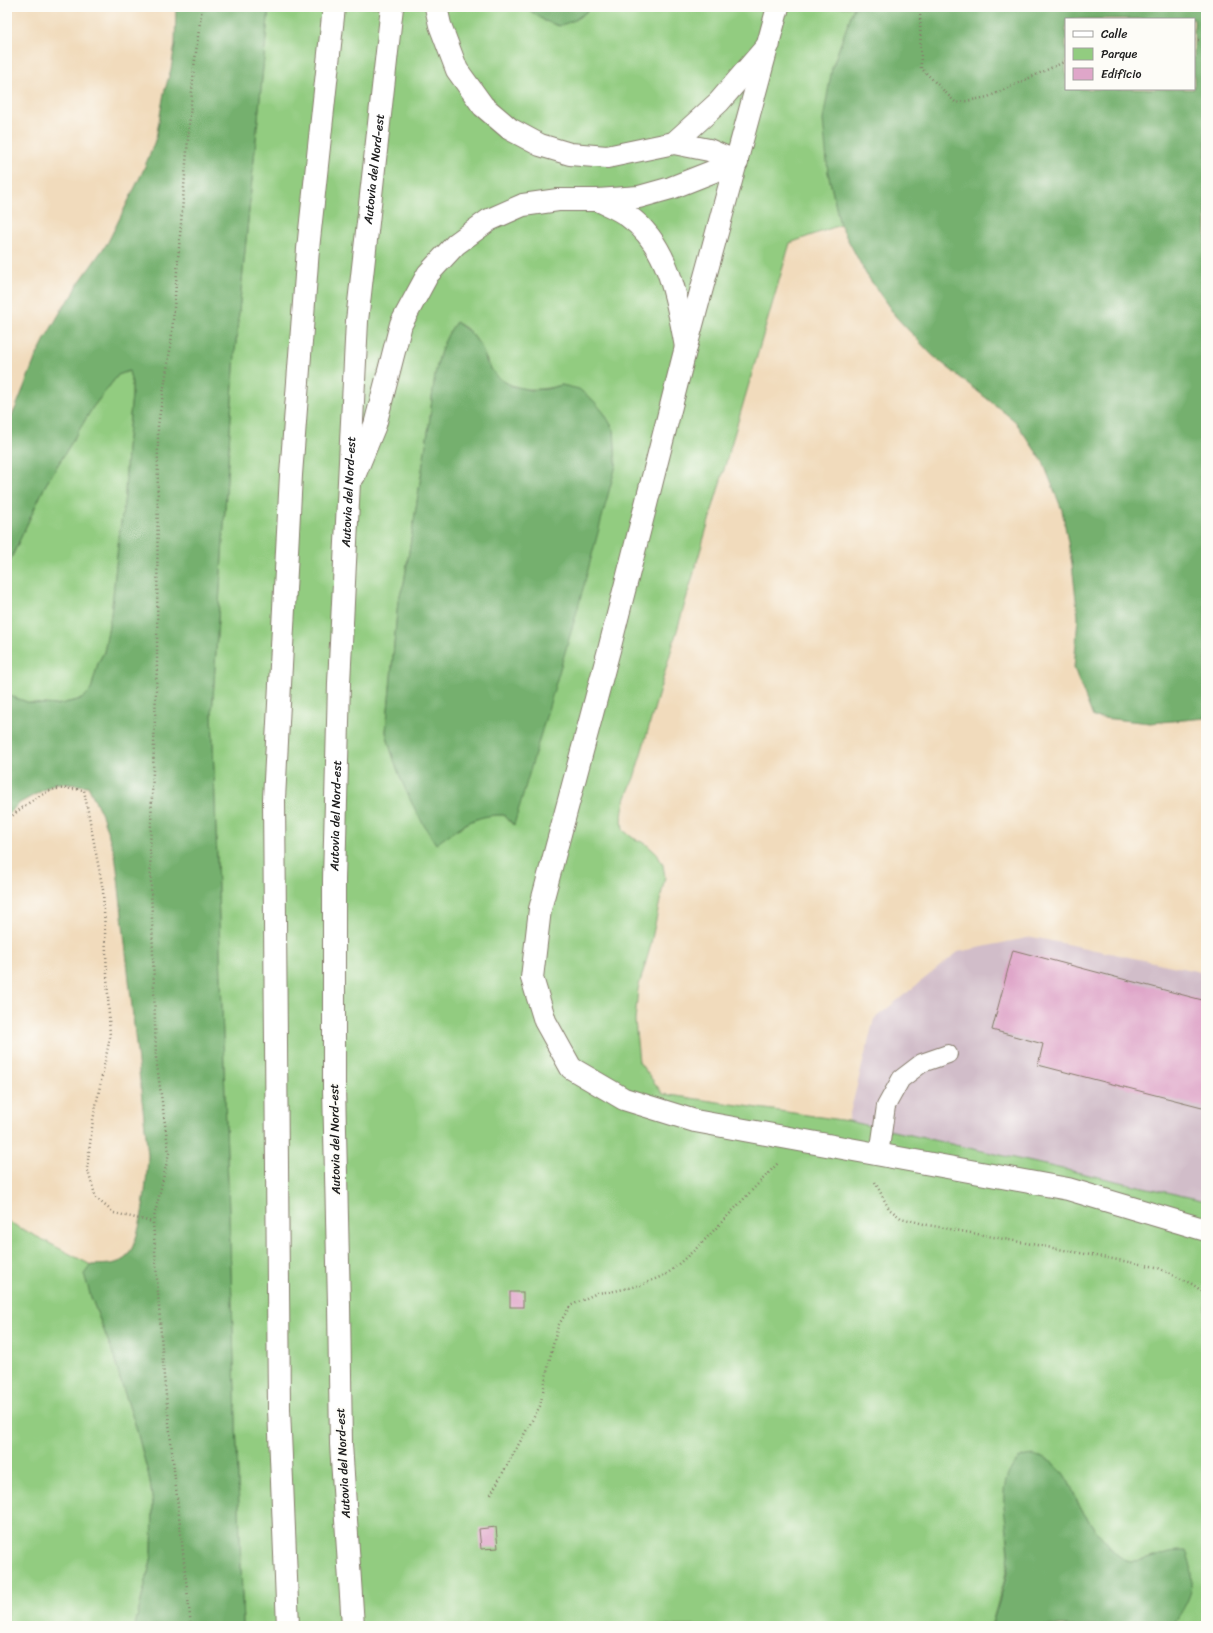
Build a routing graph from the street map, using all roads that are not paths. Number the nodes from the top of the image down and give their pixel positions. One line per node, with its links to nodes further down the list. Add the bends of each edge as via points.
1 (392, 7): 10 (main road, Autovia del Nord-est, via 357,321)
2 (436, 7): 6 (main road, via 457,70 483,106 510,129 540,145 570,154 606,156)
3 (778, 7): 5 (main road)
4 (332, 10): 14 (main road, via 308,249 291,475 274,799 279,1408)
5 (769, 44): 6 (main road, via 719,102); 7 (main road)
6 (674, 144): 7 (main road, via 709,150)
7 (737, 162): 8 (main road, via 652,194); 9 (main road)
8 (598, 200): 9 (main road, via 628,216 645,231 661,252 675,292); 10 (main road, via 558,200 523,205 490,220 456,244 428,274 401,324 375,425)
9 (686, 347): 12 (main road, via 540,909 532,978 545,1021 571,1068 624,1099 695,1121)
10 (348, 490): 15 (main road, Autovia del Nord-est, via 339,683 333,991 341,1444)
11 (948, 1054): 12 (lane, via 922,1063 901,1079 886,1106)
12 (879, 1155): 13 (main road, via 1068,1189)
13 (1206, 1230)
14 (288, 1626)
15 (353, 1626)

